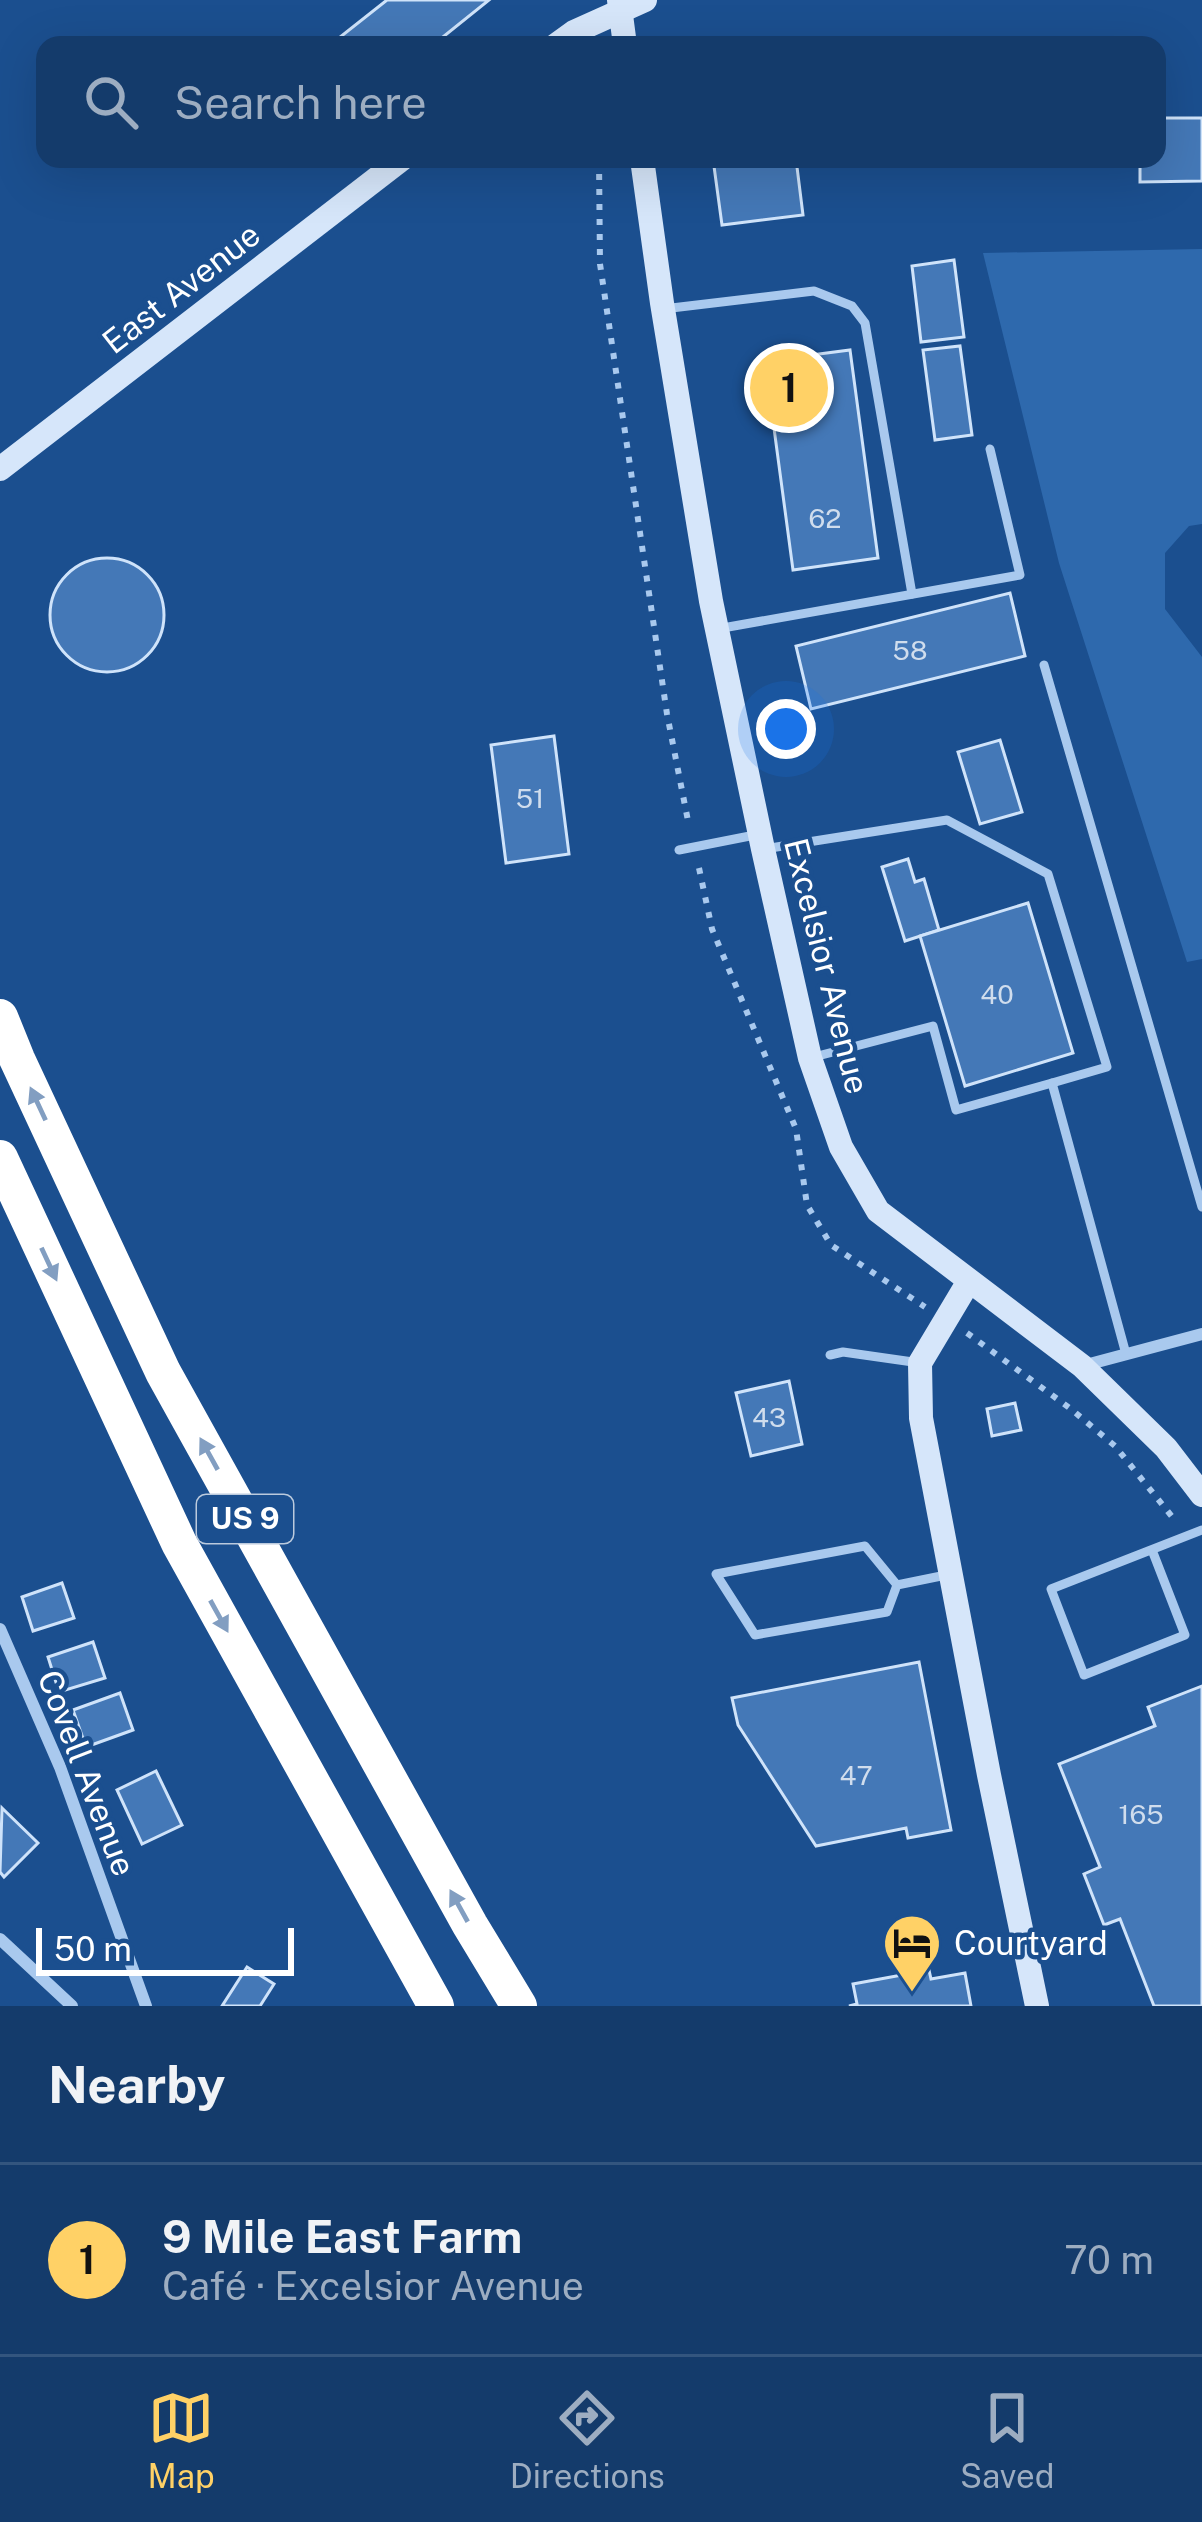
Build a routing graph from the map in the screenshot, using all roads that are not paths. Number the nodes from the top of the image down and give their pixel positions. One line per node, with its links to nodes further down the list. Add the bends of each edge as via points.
1 (645, 0): 2 (street)
2 (620, 6): 3 (street); 4 (street)
3 (568, 36)
4 (625, 36)
5 (389, 168): 9 (street, East Avenue)
6 (643, 168): 7 (street, Excelsior Avenue)
7 (663, 310): 10 (lane, via 814,291 852,306 865,323); 11 (street, Excelsior Avenue)
8 (990, 449): 10 (lane, via 1019,575)
9 (0, 469)
10 (913, 594): 11 (lane)
11 (717, 629): 13 (street, Excelsior Avenue)
12 (1044, 665): 19 (lane)
13 (761, 842): 14 (lane); 16 (street, Excelsior Avenue); 17 (lane, via 946,820 1048,874 1107,1067)
14 (679, 850)
15 (0, 1016): 36 (highway, US 9, one-way to 15, via 163,1372)
16 (810, 1058): 17 (lane, via 933,1026 956,1110); 20 (street, Excelsior Avenue, via 841,1147 878,1211)
17 (1052, 1083): 22 (lane)
18 (0, 1158): 35 (highway, US 9, one-way to 35, via 178,1543)
19 (1202, 1208)
20 (969, 1281): 24 (street); 25 (street, Excelsior Avenue)
21 (1202, 1334): 22 (street)
22 (1126, 1354): 25 (street)
23 (830, 1355): 24 (lane)
24 (920, 1364): 29 (street, via 921,1418)
25 (1082, 1366): 26 (street, Excelsior Avenue)
26 (1202, 1495)
27 (1202, 1531): 28 (lane)
28 (1152, 1550): 28 (lane, via 1051,1589 1084,1675 1185,1635)
29 (951, 1574): 30 (lane); 37 (street)
30 (897, 1585): 30 (lane, via 865,1546 716,1574 754,1635 887,1612)
31 (0, 1629): 34 (street, Covell Avenue, via 60,1767)
32 (0, 1939): 33 (street)
33 (72, 2006)
34 (146, 2006)
35 (436, 2006)
36 (519, 2006)
37 (1037, 2006)

